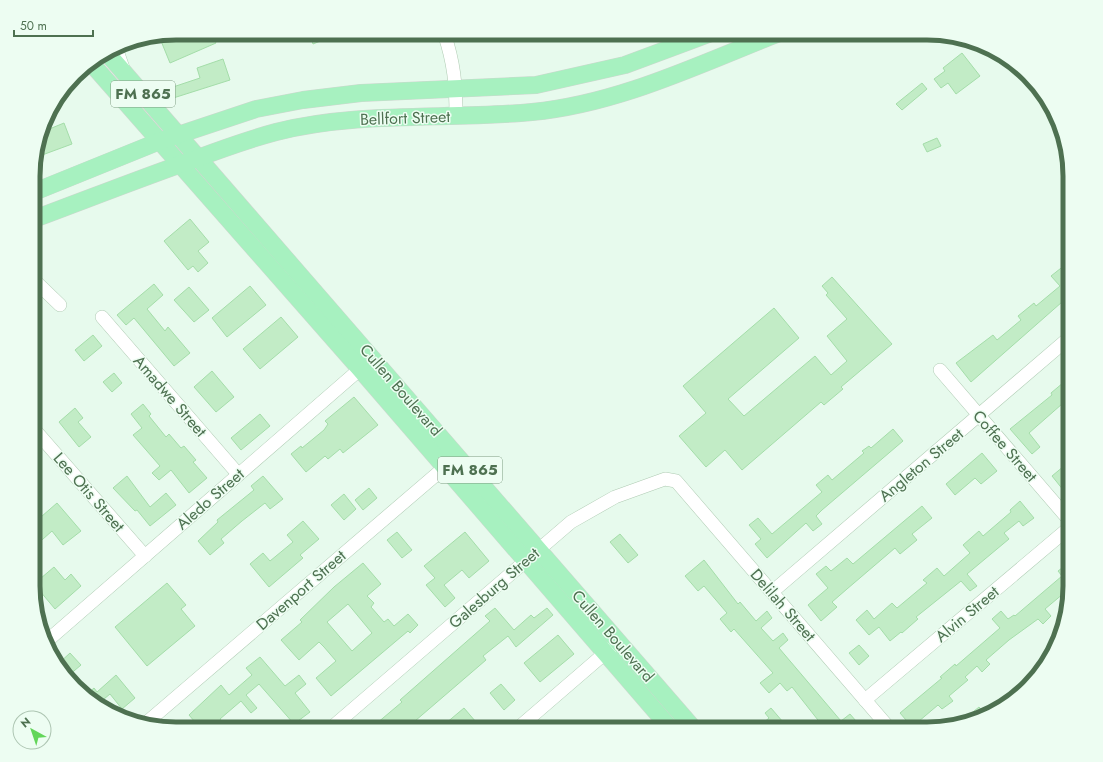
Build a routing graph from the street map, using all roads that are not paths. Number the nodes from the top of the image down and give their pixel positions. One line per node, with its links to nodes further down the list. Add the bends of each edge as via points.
1 (446, 40): 9 (street, via 453,61)
2 (692, 40): 6 (main road, Bellfort Street)
3 (762, 40): 10 (main road, Bellfort Street)
4 (118, 53): 8 (street)
5 (110, 57): 8 (main road, Cullen Boulevard / FM 865)
6 (625, 65): 9 (main road, Bellfort Street, via 536,85); 10 (main road)
7 (95, 67): 15 (main road, Cullen Boulevard / FM 865)
8 (124, 72): 14 (main road, Cullen Boulevard / FM 865)
9 (456, 89): 11 (main road, Bellfort Street); 12 (street)
10 (635, 89): 12 (main road, Bellfort Street, via 578,104 533,112)
11 (361, 93): 13 (main road); 14 (main road, Bellfort Street, via 256,109)
12 (456, 116): 13 (main road, Bellfort Street)
13 (361, 119): 16 (main road, Bellfort Street, via 276,132)
14 (179, 134): 15 (main road, Bellfort Street); 16 (main road, Cullen Boulevard / FM 865)
15 (160, 141): 17 (main road, Cullen Boulevard / FM 865); 18 (main road, Bellfort Street)
16 (198, 158): 17 (main road, Bellfort Street); 24 (main road, Cullen Boulevard / FM 865)
17 (179, 165): 19 (main road, Bellfort Street); 25 (main road, Cullen Boulevard / FM 865)
18 (40, 190)
19 (40, 217)
20 (40, 286): 21 (street)
21 (60, 305)
22 (102, 317): 31 (street, Amadwe Street)
23 (1063, 343): 27 (street, Angleton Street)
24 (373, 358): 25 (street, Aledo Street); 29 (main road, Cullen Boulevard / FM 865)
25 (360, 369): 30 (main road, Cullen Boulevard / FM 865); 31 (street, Aledo Street)
26 (940, 370): 27 (street, Coffee Street)
27 (979, 416): 33 (street, Coffee Street); 37 (street, Angleton Street)
28 (40, 436): 36 (street, Lee Otis Street)
29 (458, 457): 30 (street, Davenport Street); 35 (main road, Cullen Boulevard / FM 865)
30 (445, 467): 35 (main road, Cullen Boulevard / FM 865); 42 (street, Davenport Street)
31 (238, 474): 36 (street, Aledo Street)
32 (676, 481): 35 (street, Galesburg Street, via 665,478 615,497 571,522); 37 (street, Delilah Street)
33 (1063, 513)
34 (1063, 533): 41 (street, Alvin Street)
35 (531, 555): 39 (main road, Cullen Boulevard / FM 865); 40 (main road, Cullen Boulevard / FM 865); 43 (street, Galesburg Street)
36 (145, 556): 38 (street, Aledo Street)
37 (772, 592): 41 (street, Delilah Street)
38 (49, 634)
39 (618, 641): 40 (street); 46 (main road, Cullen Boulevard / FM 865)
40 (605, 653): 44 (street); 45 (main road, Cullen Boulevard / FM 865)
41 (865, 700): 47 (street, Delilah Street)
42 (151, 719)
43 (338, 722)
44 (525, 722)
45 (664, 722)
46 (688, 722)
47 (884, 722)

